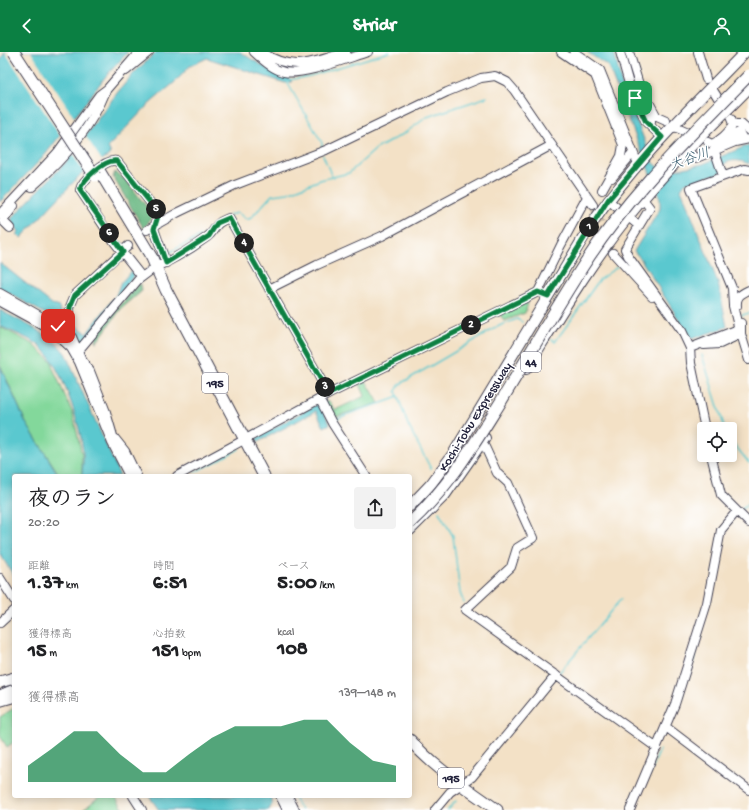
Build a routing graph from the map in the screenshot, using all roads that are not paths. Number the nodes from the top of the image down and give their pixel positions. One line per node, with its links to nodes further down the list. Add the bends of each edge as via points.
1 (14, 52): 37 (highway, 195, bridge)
2 (23, 52): 37 (highway, 195)
3 (139, 52): 16 (street)
4 (149, 52): 16 (street)
5 (254, 52): 8 (street, via 269,65 291,72 306,71)
6 (262, 52): 7 (street, via 282,63 297,65)
7 (346, 52)
8 (368, 52)
9 (561, 52): 40 (street, via 595,74 623,145 621,156)
10 (574, 52): 34 (street, via 600,70)
11 (620, 52): 23 (street, via 632,91 646,122)
12 (629, 52): 20 (street)
13 (698, 52): 17 (street)
14 (745, 52): 27 (main road, 44)
15 (749, 75): 79 (highway, Kochi-Tobu Expressway, bridge, via 666,160 613,223 583,266 468,456 440,493)
16 (116, 78): 39 (street, via 99,95 57,153)
17 (706, 79)
18 (749, 88): 32 (main road, 44)
19 (713, 90): 21 (street)
20 (641, 91): 22 (street, via 648,97 657,117); 23 (street)
21 (724, 108)
22 (666, 121)
23 (651, 127): 27 (street)
24 (677, 128): 26 (street)
25 (749, 131): 28 (street, via 741,124 732,122 731,128)
26 (696, 136)
27 (662, 137): 35 (main road, 44)
28 (720, 138): 29 (street, via 723,141 739,132); 30 (street, via 712,144)
29 (747, 139): 33 (street)
30 (708, 142)
31 (552, 145): 41 (street); 49 (street, via 507,82 495,76 488,76 447,92 326,150 235,185); 53 (street, via 382,236)
32 (688, 151): 33 (street, via 695,158); 42 (main road, 44)
33 (715, 152): 38 (street)
34 (633, 153): 35 (street); 40 (street)
35 (638, 163): 43 (main road, 44)
36 (749, 170): 38 (street, via 744,169)
37 (98, 174): 52 (highway, 195)
38 (723, 176): 62 (street, via 694,186 691,191 732,288 738,326 736,330)
39 (26, 190): 45 (street); 48 (street, via 3,221)
40 (602, 190): 43 (street, via 601,198)
41 (587, 197): 44 (street); 55 (street)
42 (644, 199): 46 (main road, 44); 47 (street, via 650,208)
43 (606, 202): 46 (street); 57 (main road, 44)
44 (593, 205)
45 (0, 214)
46 (627, 217): 47 (street); 70 (main road, 44, via 567,305)
47 (639, 226): 60 (street, via 626,249 628,256)
48 (10, 228)
49 (151, 228): 50 (street, via 158,216 157,211 117,161 111,159 105,162 82,184 80,190); 52 (street)
50 (125, 249): 52 (street); 59 (street, via 75,295 70,307)
51 (613, 254): 60 (street)
52 (154, 270): 53 (street, via 209,236 217,223 229,218); 63 (street); 69 (highway, 195)
53 (269, 289): 65 (street)
54 (749, 290): 61 (street, via 737,298)
55 (538, 292): 57 (street); 65 (street)
56 (0, 293): 59 (street, via 58,326)
57 (548, 296): 77 (main road, 44, via 453,454 431,484)
58 (0, 302): 63 (street, via 59,335)
59 (70, 329): 63 (street)
60 (682, 331): 62 (street)
61 (741, 334): 62 (street, via 720,344); 64 (street)
62 (693, 346): 67 (street, via 690,363)
63 (79, 356): 68 (street)
64 (749, 360)
65 (329, 394): 66 (street)
66 (320, 400): 69 (street); 76 (street)
67 (703, 422)
68 (110, 432): 73 (street); 74 (street, via 125,451)
69 (245, 440): 72 (street); 75 (highway, 195)
70 (480, 444): 81 (main road, 44, via 445,495); 86 (street, via 485,447 497,473 508,483 533,538 517,548 511,567 465,610)
71 (713, 462): 78 (street, via 721,494)
72 (188, 473)
73 (128, 474)
74 (136, 474)
75 (263, 474)
76 (365, 474)
77 (412, 504)
78 (739, 514): 80 (street); 93 (street, via 721,530 703,618)
79 (412, 521)
80 (749, 523)
81 (412, 528)
82 (0, 578): 83 (street)
83 (12, 597)
84 (12, 612): 85 (street)
85 (0, 622)
86 (556, 675): 95 (street); 96 (street, via 472,776)
87 (12, 678): 88 (highway, bridge)
88 (0, 682)
89 (12, 691): 90 (highway)
90 (0, 696)
91 (12, 698): 92 (main road)
92 (0, 701)
93 (669, 728): 95 (street); 97 (street)
94 (412, 742): 96 (highway, 195, via 420,752)
95 (657, 748): 106 (street)
96 (460, 784): 104 (street); 105 (highway, 195)
97 (749, 790)
98 (134, 798): 101 (street)
99 (281, 798): 102 (street)
100 (289, 798): 103 (street)
101 (142, 810)
102 (287, 810)
103 (295, 810)
104 (435, 810)
105 (497, 810)
106 (630, 810)

